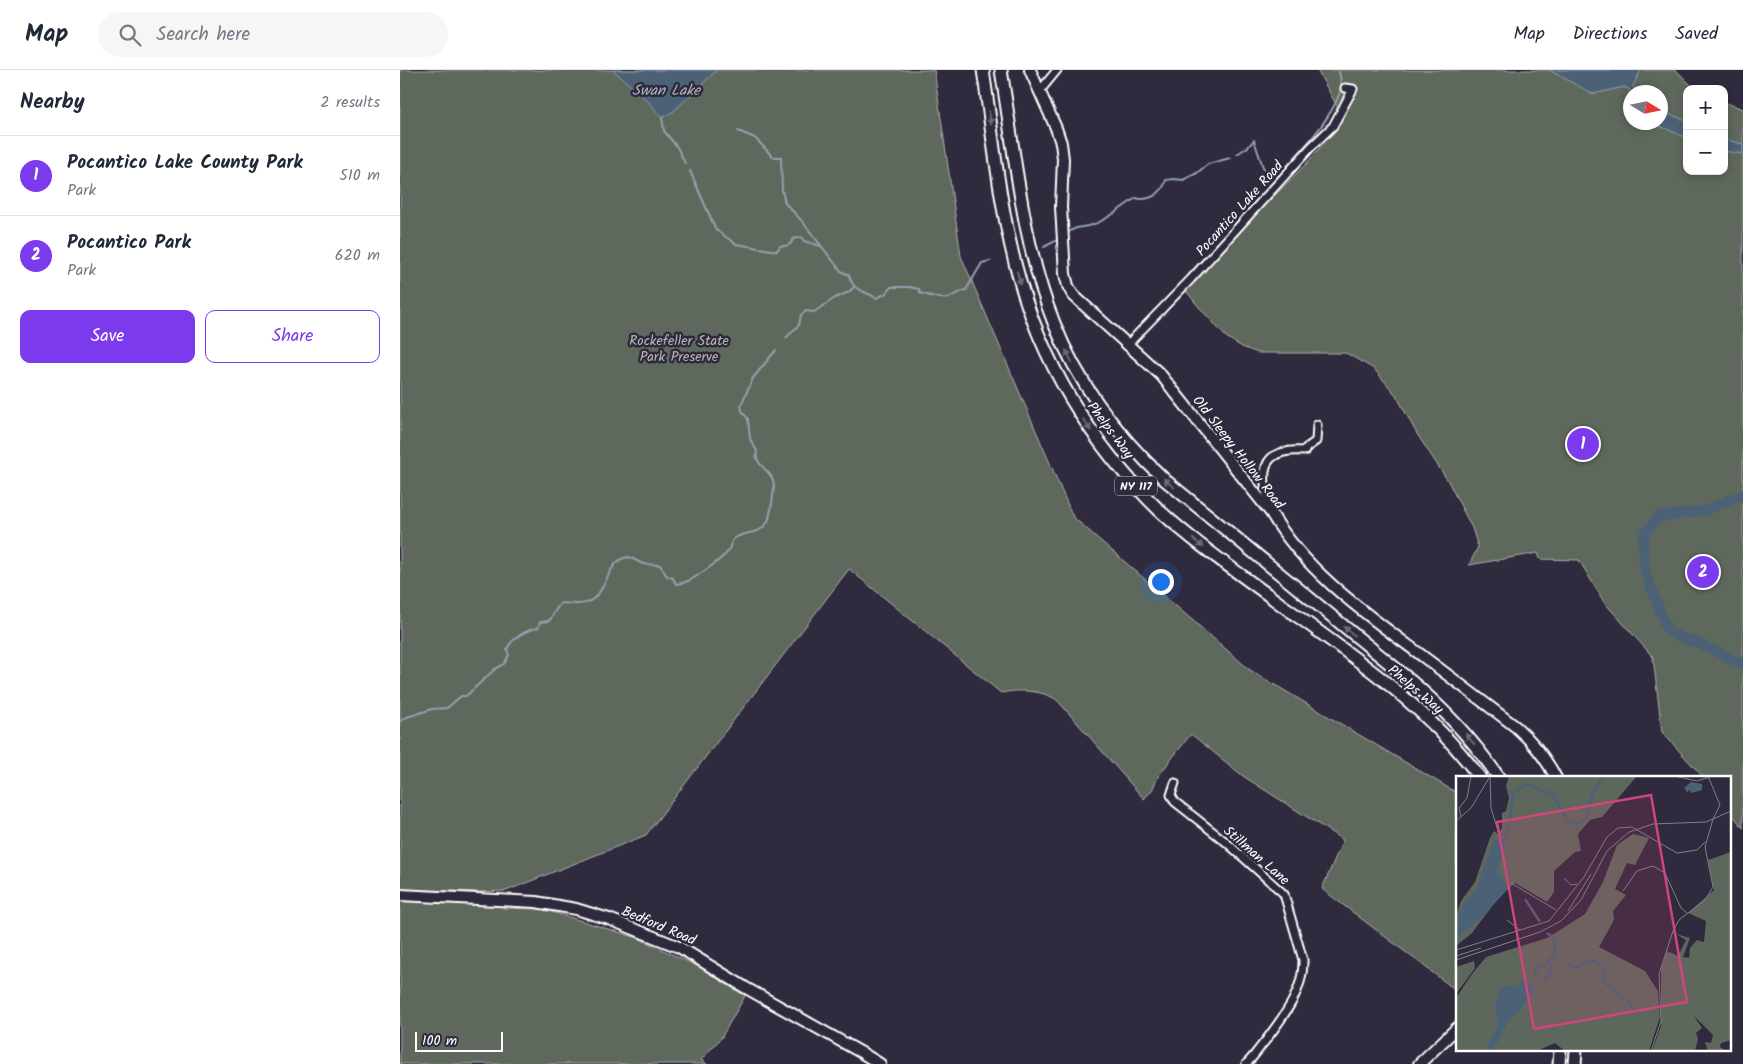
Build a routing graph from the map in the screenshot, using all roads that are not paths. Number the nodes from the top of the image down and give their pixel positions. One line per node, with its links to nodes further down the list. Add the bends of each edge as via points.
1 (983, 70): 10 (main road, Phelps Way / NY 117, one-way to 10, via 1005,219 1020,283 1050,361 1085,422 1125,474 1173,522 1407,698 1442,730)
2 (1001, 70): 11 (main road, Phelps Way / NY 117, one-way to 2, via 1469,738 1435,702 1165,480 1101,408 1060,338 1037,274)
3 (1030, 70): 6 (street, Old Sleepy Hollow Road)
4 (1057, 70): 6 (street)
5 (1345, 88): 7 (street, Pocantico Lake Road, via 1353,89 1333,126)
6 (1039, 92): 7 (street, Old Sleepy Hollow Road, via 1056,128 1064,159 1062,233 1068,286 1080,303)
7 (1128, 344): 9 (street, Old Sleepy Hollow Road, via 1161,375)
8 (1317, 425): 9 (street, via 1316,441 1305,451 1275,455 1267,465 1264,479)
9 (1271, 513): 12 (street, Old Sleepy Hollow Road, via 1282,532 1326,579 1383,627 1516,727 1544,756)
10 (1478, 776)
11 (1498, 776)
12 (1555, 776)
13 (1175, 783): 17 (street, Stillman Lane, via 1171,795 1175,802 1284,894 1303,960 1303,971 1293,1000)
14 (400, 896): 16 (street, Bedford Road, via 536,902 609,919 679,947)
15 (1456, 1029): 18 (street)
16 (880, 1064)
17 (1246, 1064)
18 (1419, 1064)

